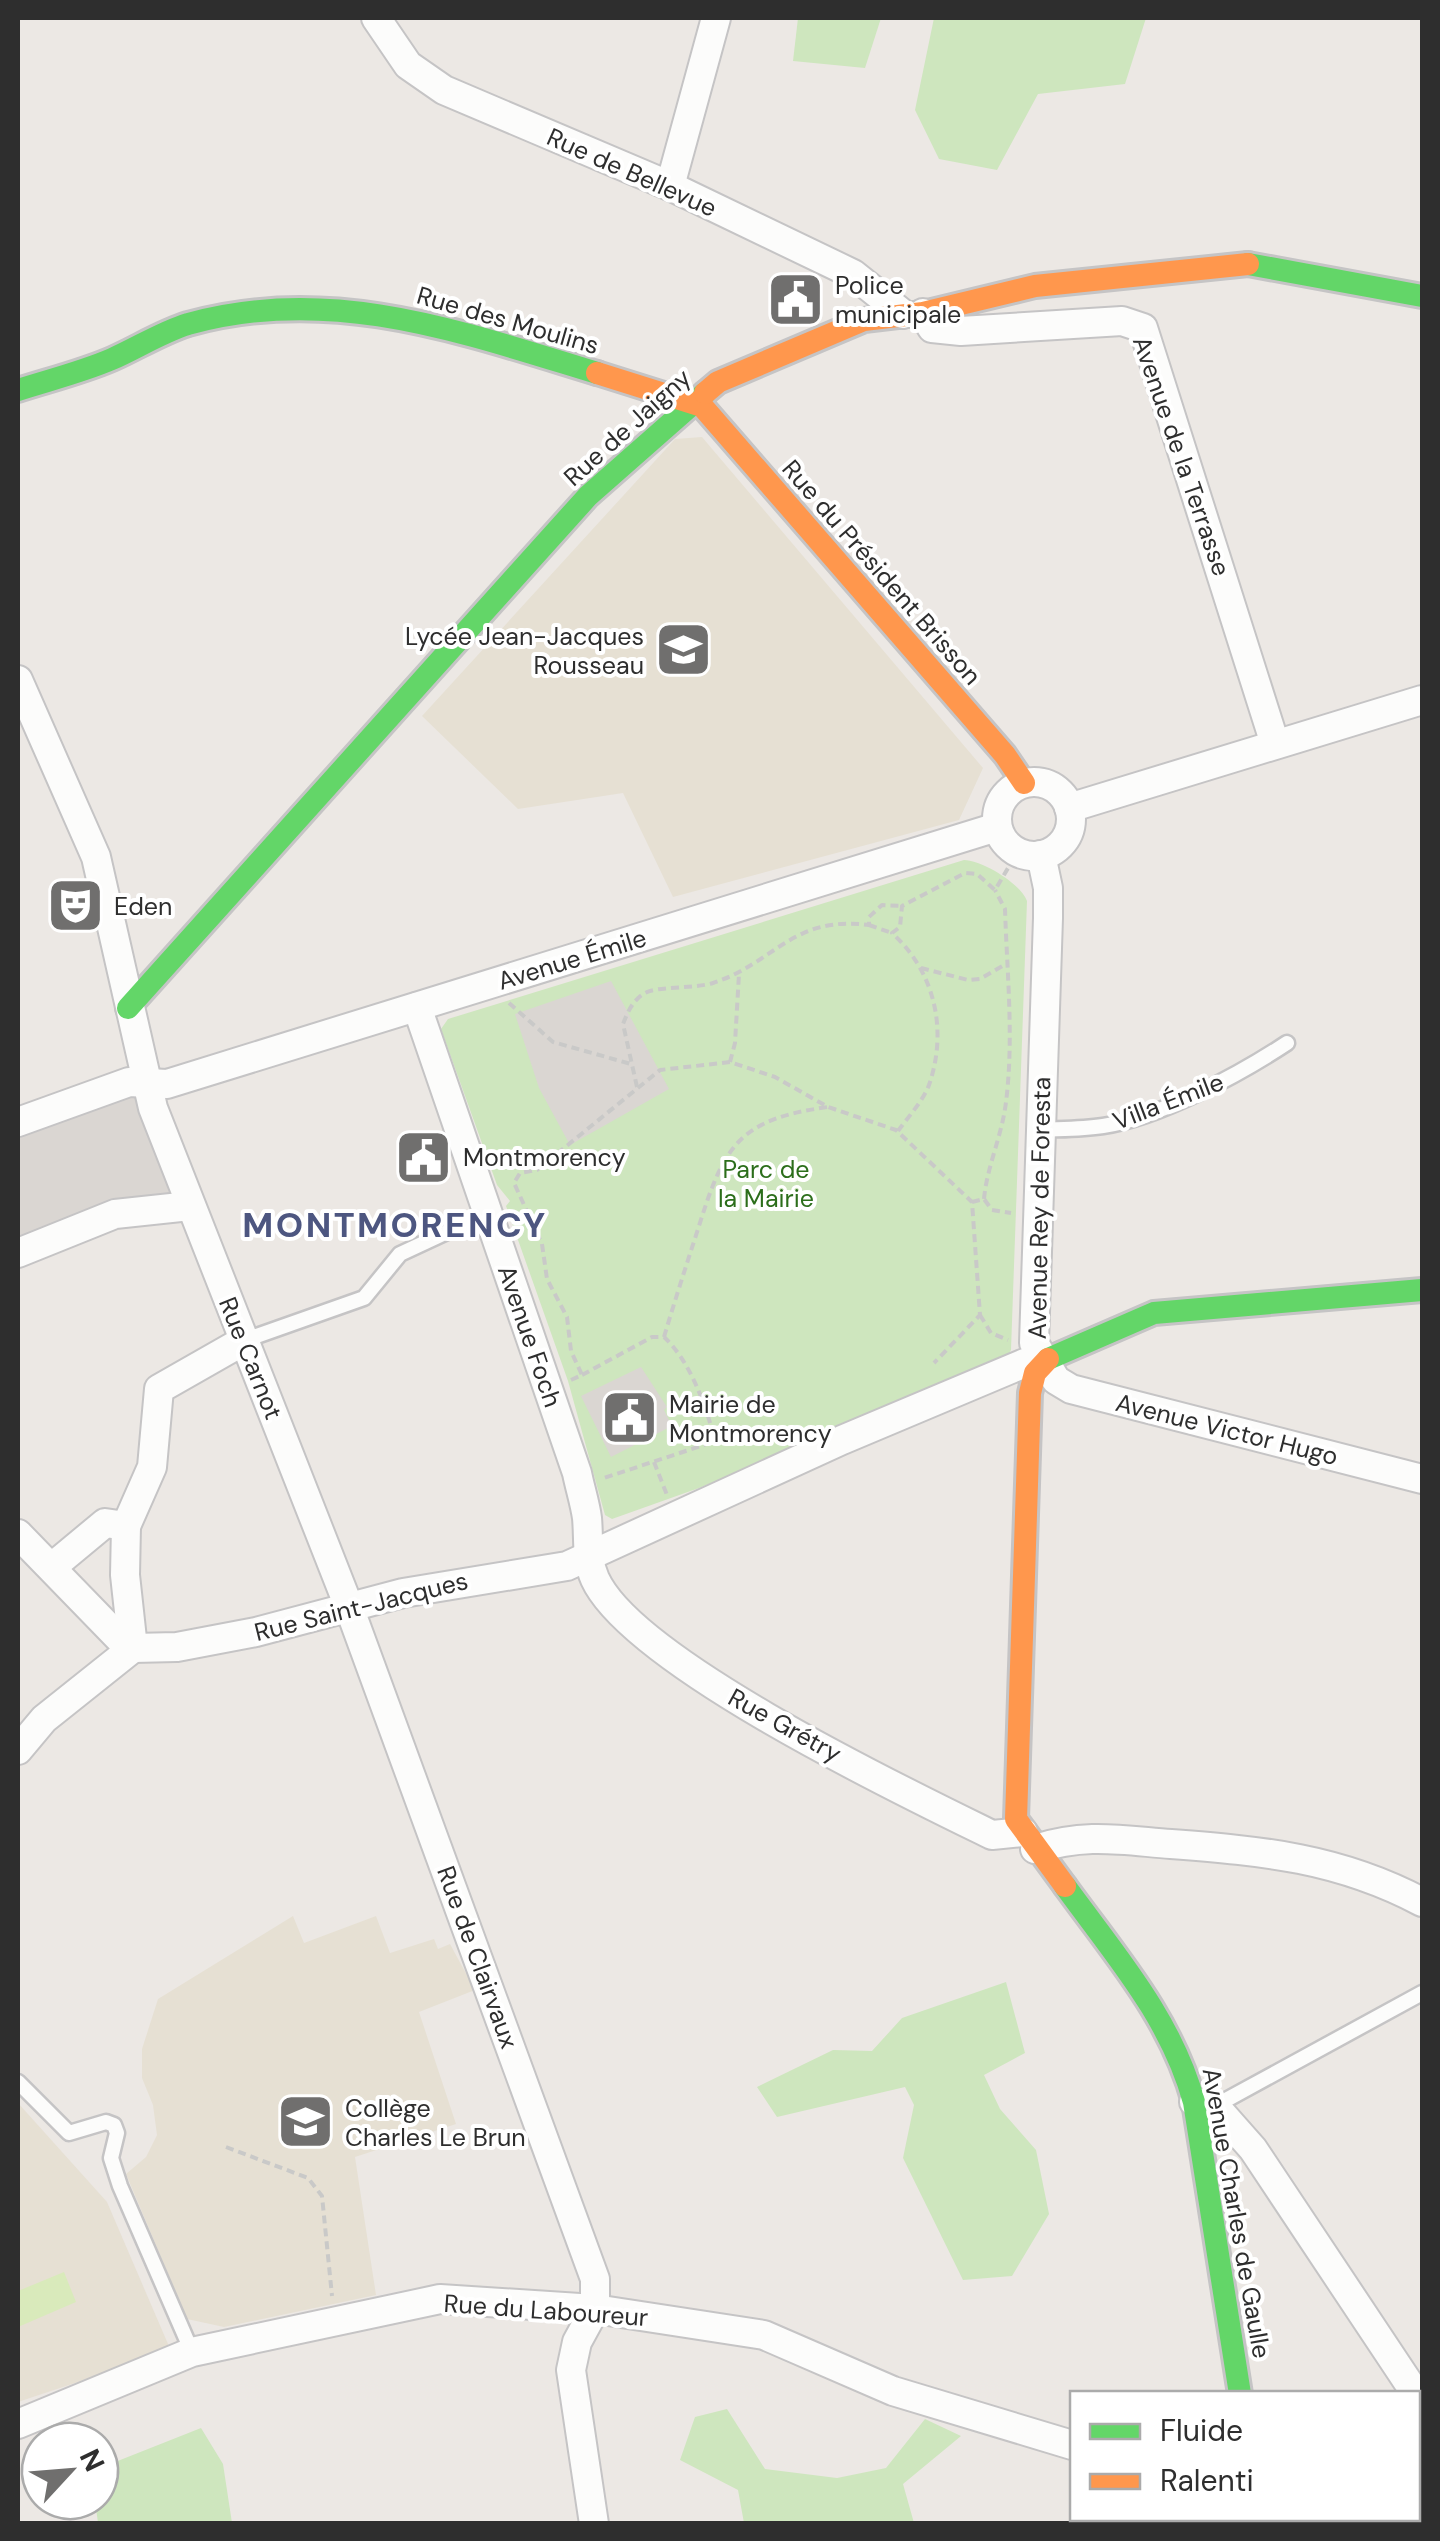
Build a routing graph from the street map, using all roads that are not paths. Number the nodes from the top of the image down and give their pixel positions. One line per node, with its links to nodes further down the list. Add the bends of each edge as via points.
1 (376, 18): 3 (street, Rue de Bellevue, via 408,66 444,90)
2 (716, 18): 3 (street)
3 (670, 186): 5 (street, Rue de Bellevue, via 853,274)
4 (1422, 296): 5 (street, Rue de Jaigny, via 1224,263 1035,286)
5 (912, 313): 7 (street, Rue de Jaigny, via 864,320 718,382); 10 (street, Avenue de la Terrasse, via 932,328 961,331 1122,321 1144,328)
6 (18, 390): 7 (street, Rue des Moulins, via 108,360 185,324 310,308 422,320)
7 (694, 402): 11 (street, Rue du Président Brisson); 16 (street, Rue de Jaigny, via 588,496)
8 (18, 680): 16 (street, Rue Carnot, via 96,857)
9 (1422, 700): 10 (street)
10 (1275, 744): 12 (street)
11 (1024, 783): 12 (street, via 1046,784); 13 (street, via 1005,796)
12 (1069, 808): 14 (street, via 1062,843)
13 (997, 827): 14 (street, via 1009,848); 15 (street, Avenue Émile)
14 (1030, 854): 20 (street, Avenue Rey de Foresta, via 1048,888)
15 (416, 1007): 18 (street, Avenue Émile); 22 (street, Avenue Foch)
16 (128, 1008): 18 (street, Rue Carnot)
17 (1286, 1043): 20 (lane, Villa Émile, via 1246,1070 1158,1108 1107,1126)
18 (150, 1095): 19 (street, Avenue Émile, via 128,1082); 21 (street, Rue Carnot)
19 (18, 1122)
20 (1041, 1130): 26 (street, Avenue Rey de Foresta, via 1034,1332)
21 (190, 1206): 23 (street, via 114,1214); 25 (street, Rue Carnot)
22 (488, 1213): 25 (lane, via 400,1254 364,1298); 30 (street, Avenue Foch, via 580,1486)
23 (18, 1254)
24 (1422, 1290): 26 (street, via 1154,1313)
25 (245, 1340): 28 (street, via 159,1388 152,1467); 32 (street, Rue Carnot)
26 (1042, 1362): 27 (street, Avenue Victor Hugo, via 1070,1389); 30 (street, Rue Saint-Jacques, via 1008,1370); 35 (street, Avenue Rey de Foresta, via 1028,1418 1014,1808)
27 (1422, 1479)
28 (126, 1526): 31 (street, via 105,1523); 33 (street)
29 (18, 1534): 31 (street)
30 (588, 1555): 32 (street, Rue Saint-Jacques, via 567,1566 480,1576); 35 (street, Rue Grétry, via 603,1594 624,1615 739,1700 992,1835)
31 (52, 1567): 33 (street)
32 (349, 1607): 33 (street, Rue Saint-Jacques, via 204,1642); 40 (street, Rue de Clairvaux, via 570,2210 594,2279)
33 (133, 1648): 34 (street, via 44,1719)
34 (18, 1750)
35 (1029, 1840): 36 (street, via 1091,1836 1304,1857); 39 (street, Avenue Charles de Gaulle, via 1162,2019)
36 (1422, 1902)
37 (1422, 1993): 39 (lane)
38 (18, 2082): 41 (lane, via 69,2133 106,2122 114,2126 111,2158 120,2186)
39 (1204, 2104): 42 (street, Avenue Charles de Gaulle); 43 (street, via 1253,2149)
40 (595, 2309): 41 (street, Rue du Laboureur, via 440,2299); 45 (street, Rue du Laboureur, via 764,2335 894,2392); 46 (street, via 571,2370)
41 (192, 2352): 44 (street, Rue du Laboureur)
42 (1240, 2391)
43 (1413, 2391)
44 (18, 2424)
45 (1070, 2444)
46 (594, 2524)

